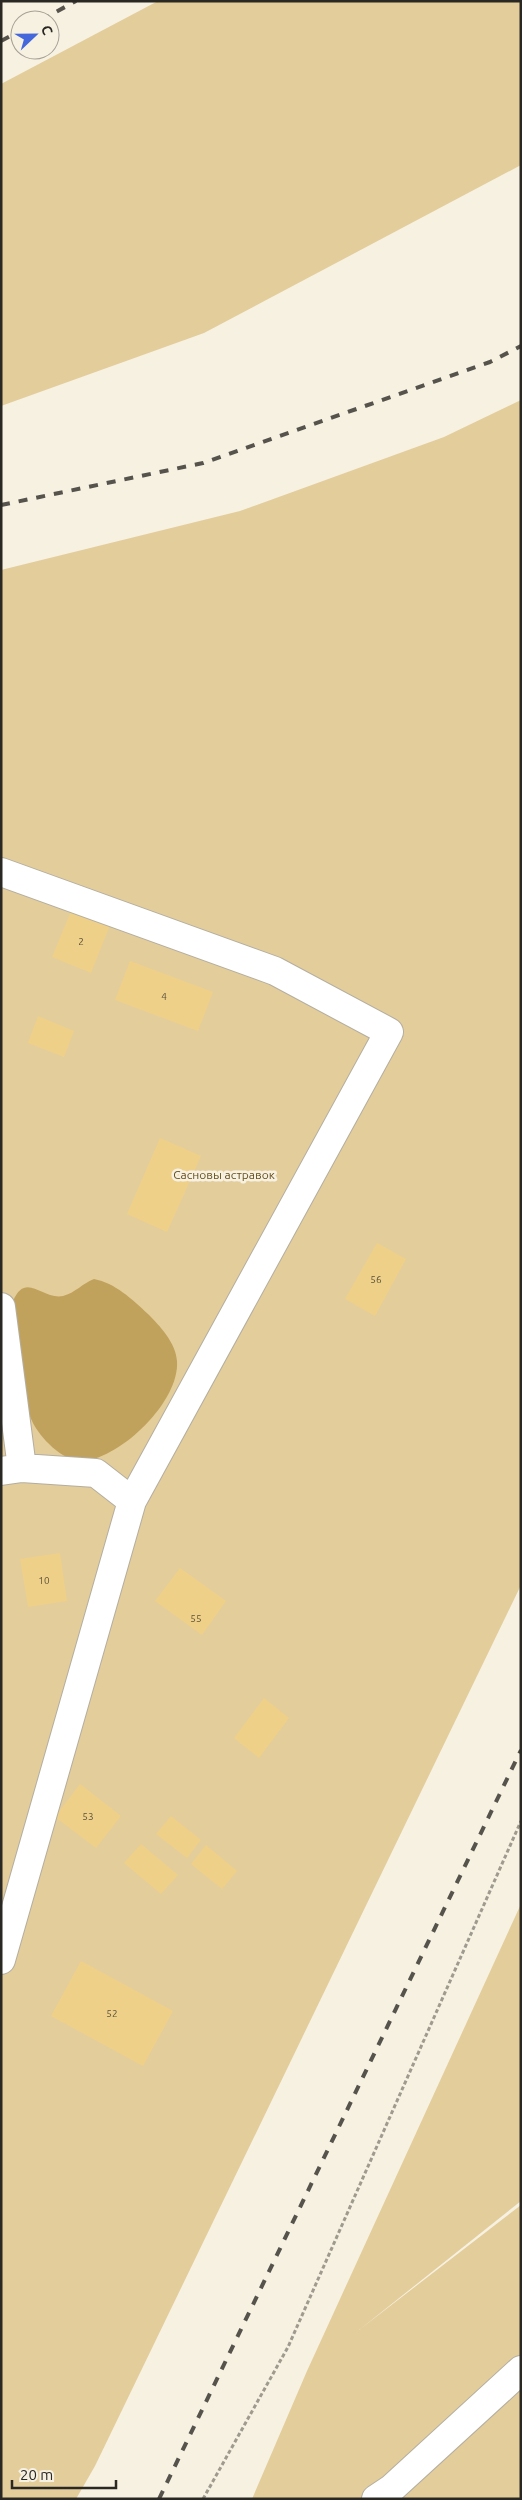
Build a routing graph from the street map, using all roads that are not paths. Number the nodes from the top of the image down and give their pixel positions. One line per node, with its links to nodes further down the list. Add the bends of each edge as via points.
1 (1, 872): 4 (street, via 275,971 389,1032)
2 (1, 1307): 3 (street)
3 (12, 1470): 4 (street, via 96,1473)
4 (132, 1501): 5 (street)
5 (1, 1960)
6 (521, 2370): 7 (street)
7 (376, 2499)

